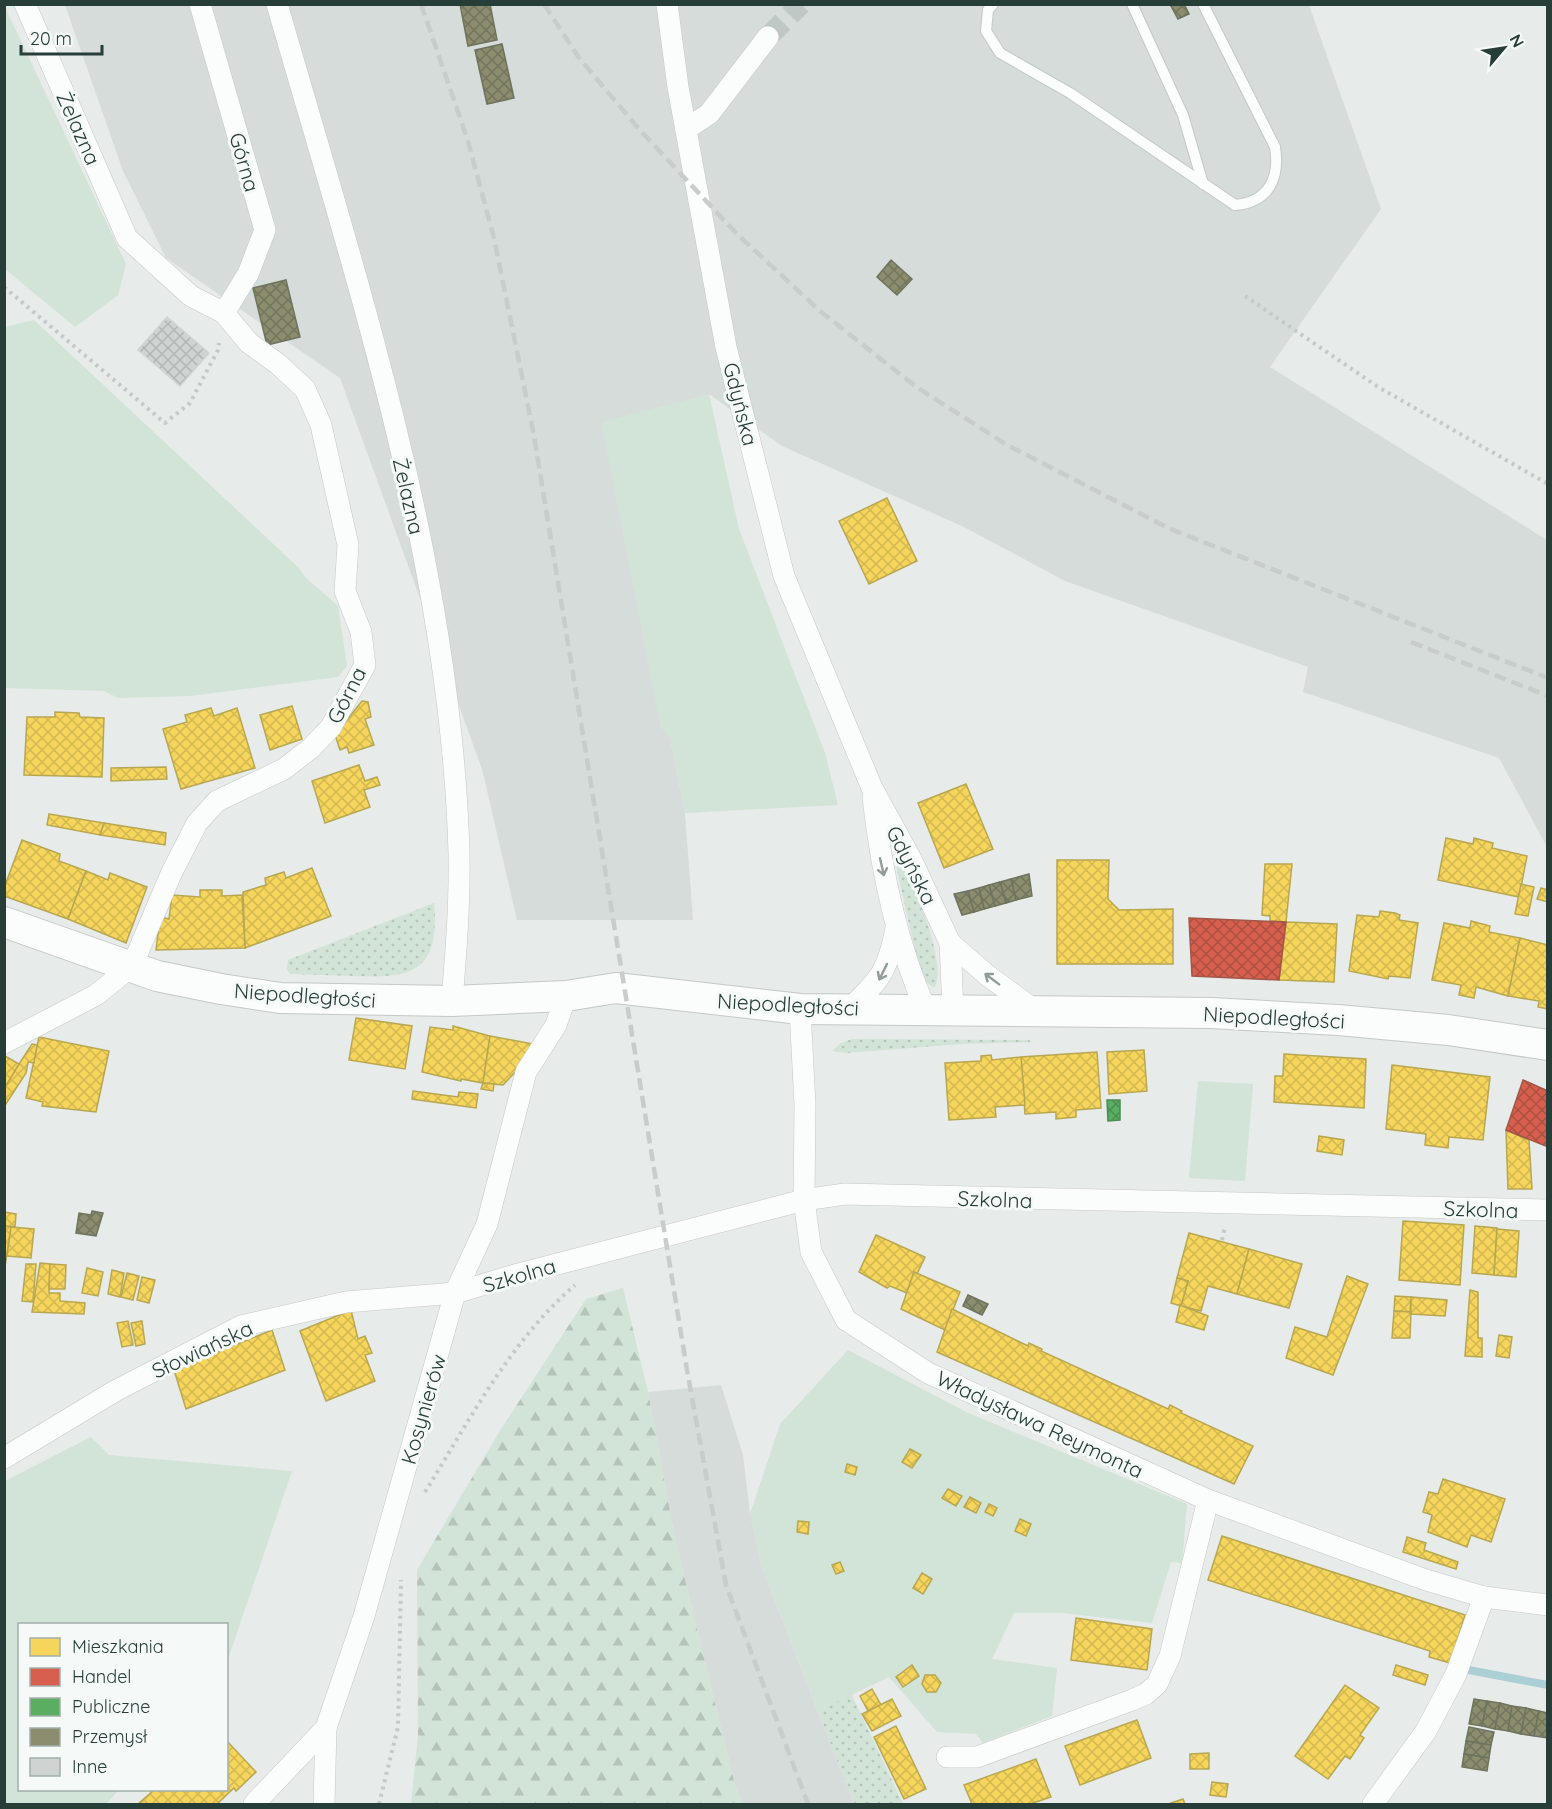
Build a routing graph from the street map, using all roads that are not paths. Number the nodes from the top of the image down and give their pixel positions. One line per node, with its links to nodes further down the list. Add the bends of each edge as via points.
1 (25, 4): 11 (street, Żelazna, via 127,238 191,296)
2 (200, 4): 11 (street, Górna, via 265,230 248,274)
3 (277, 4): 18 (street, Żelazna, via 383,386 426,568 456,804 459,854)
4 (667, 4): 9 (street, Gdyńska)
5 (993, 4): 10 (lane, via 988,10 986,31 1000,53 1070,93)
6 (1132, 4): 10 (lane, via 1182,115)
7 (1203, 4): 10 (lane, via 1275,147 1278,163 1270,189 1249,204 1235,205)
8 (768, 37): 9 (street, via 709,114)
9 (686, 129): 12 (street, Gdyńska, via 726,347 784,576)
10 (1203, 184)
11 (224, 313): 16 (street, Górna, via 249,343 305,389 321,425 348,545 345,591 361,632 365,665 331,727 311,748 284,770 217,801 197,823)
12 (872, 788): 14 (street, Gdyńska, one-way to 14, via 879,859); 15 (street, Gdyńska)
13 (4, 922): 16 (main road, Niepodległości)
14 (896, 925): 19 (street, Gdyńska, one-way to 19, via 890,957 878,982); 21 (street, Gdyńska)
15 (950, 943): 21 (street, Gdyńska); 22 (street, Gdyńska, one-way to 15)
16 (132, 966): 18 (main road, Niepodległości, via 157,976 280,998); 23 (street, via 96,995)
17 (566, 996): 18 (main road, Niepodległości); 20 (main road, Niepodległości, via 616,988); 27 (street, Kosynierów, via 556,1025 526,1072 487,1224)
18 (452, 1001)
19 (849, 1009): 20 (main road, Niepodległości); 21 (main road, Niepodległości)
20 (800, 1010): 25 (street, Władysława Reymonta)
21 (940, 1010): 22 (main road, Niepodległości)
22 (1036, 1011): 24 (main road, Niepodległości, via 1210,1013 1338,1020)
23 (4, 1043)
24 (1548, 1044)
25 (804, 1200): 26 (street, Szkolna, via 845,1194); 27 (street, Szkolna); 29 (street, Władysława Reymonta, via 811,1252 846,1320 928,1372)
26 (1548, 1210)
27 (455, 1293): 28 (street, Słowiańska, via 346,1302 241,1326 115,1391); 32 (street, Kosynierów, via 364,1616)
28 (4, 1458)
29 (1208, 1500): 30 (street, Władysława Reymonta, via 1426,1580); 33 (street, via 1170,1656 1157,1684 1132,1700 977,1757)
30 (1484, 1597): 31 (street, Władysława Reymonta); 36 (street, via 1456,1674 1426,1731)
31 (1548, 1605)
32 (326, 1728): 34 (street, Kosynierów); 35 (street)
33 (947, 1757)
34 (254, 1804)
35 (324, 1804)
36 (1373, 1804)

